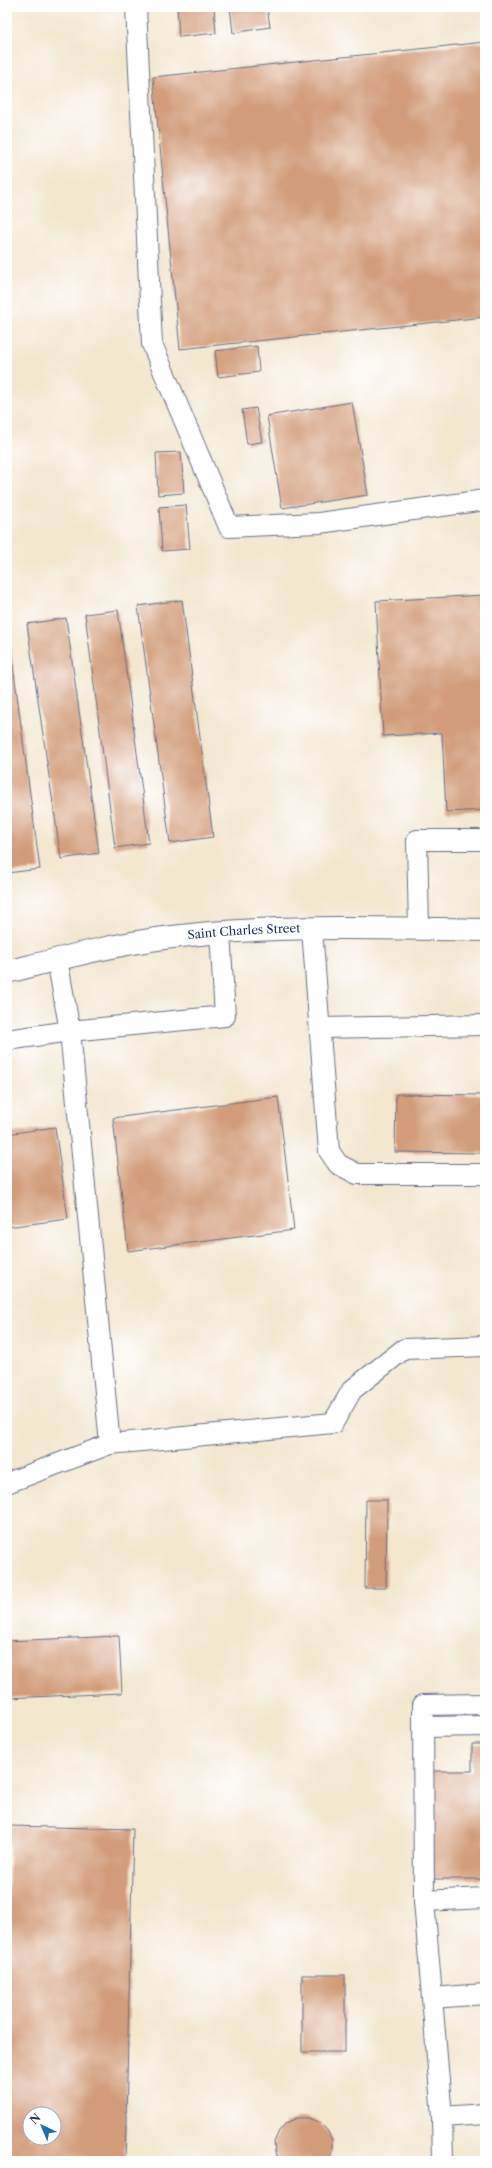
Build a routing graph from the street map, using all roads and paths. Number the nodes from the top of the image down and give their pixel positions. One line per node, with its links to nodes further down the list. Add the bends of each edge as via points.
1 (136, 7): 2 (lane, via 152,344 228,527 319,523)
2 (485, 500)
3 (485, 840): 5 (lane, via 417,840)
4 (312, 929): 5 (street, Saint Charles Street); 7 (street, Saint Charles Street); 11 (lane)
5 (419, 929): 6 (street, Saint Charles Street)
6 (485, 930)
7 (220, 932): 8 (street, Saint Charles Street, via 164,938); 12 (lane, via 224,1016)
8 (57, 959): 9 (street, Saint Charles Street); 12 (lane)
9 (7, 972)
10 (485, 1025): 11 (lane)
11 (320, 1028): 14 (lane, via 329,1151 338,1164 357,1174)
12 (70, 1032): 13 (lane); 16 (lane)
13 (7, 1040)
14 (485, 1174)
15 (485, 1346): 16 (lane, via 404,1349 352,1390 333,1423)
16 (110, 1444): 17 (lane)
17 (7, 1483)
18 (485, 1704): 20 (lane, via 423,1705)
19 (485, 1726): 20 (lane)
20 (423, 1727): 22 (lane)
21 (485, 1898): 22 (lane)
22 (424, 1901): 24 (lane)
23 (485, 1994): 24 (lane)
24 (432, 1998): 26 (lane)
25 (485, 2114): 26 (lane)
26 (442, 2117): 27 (lane)
27 (443, 2161)

